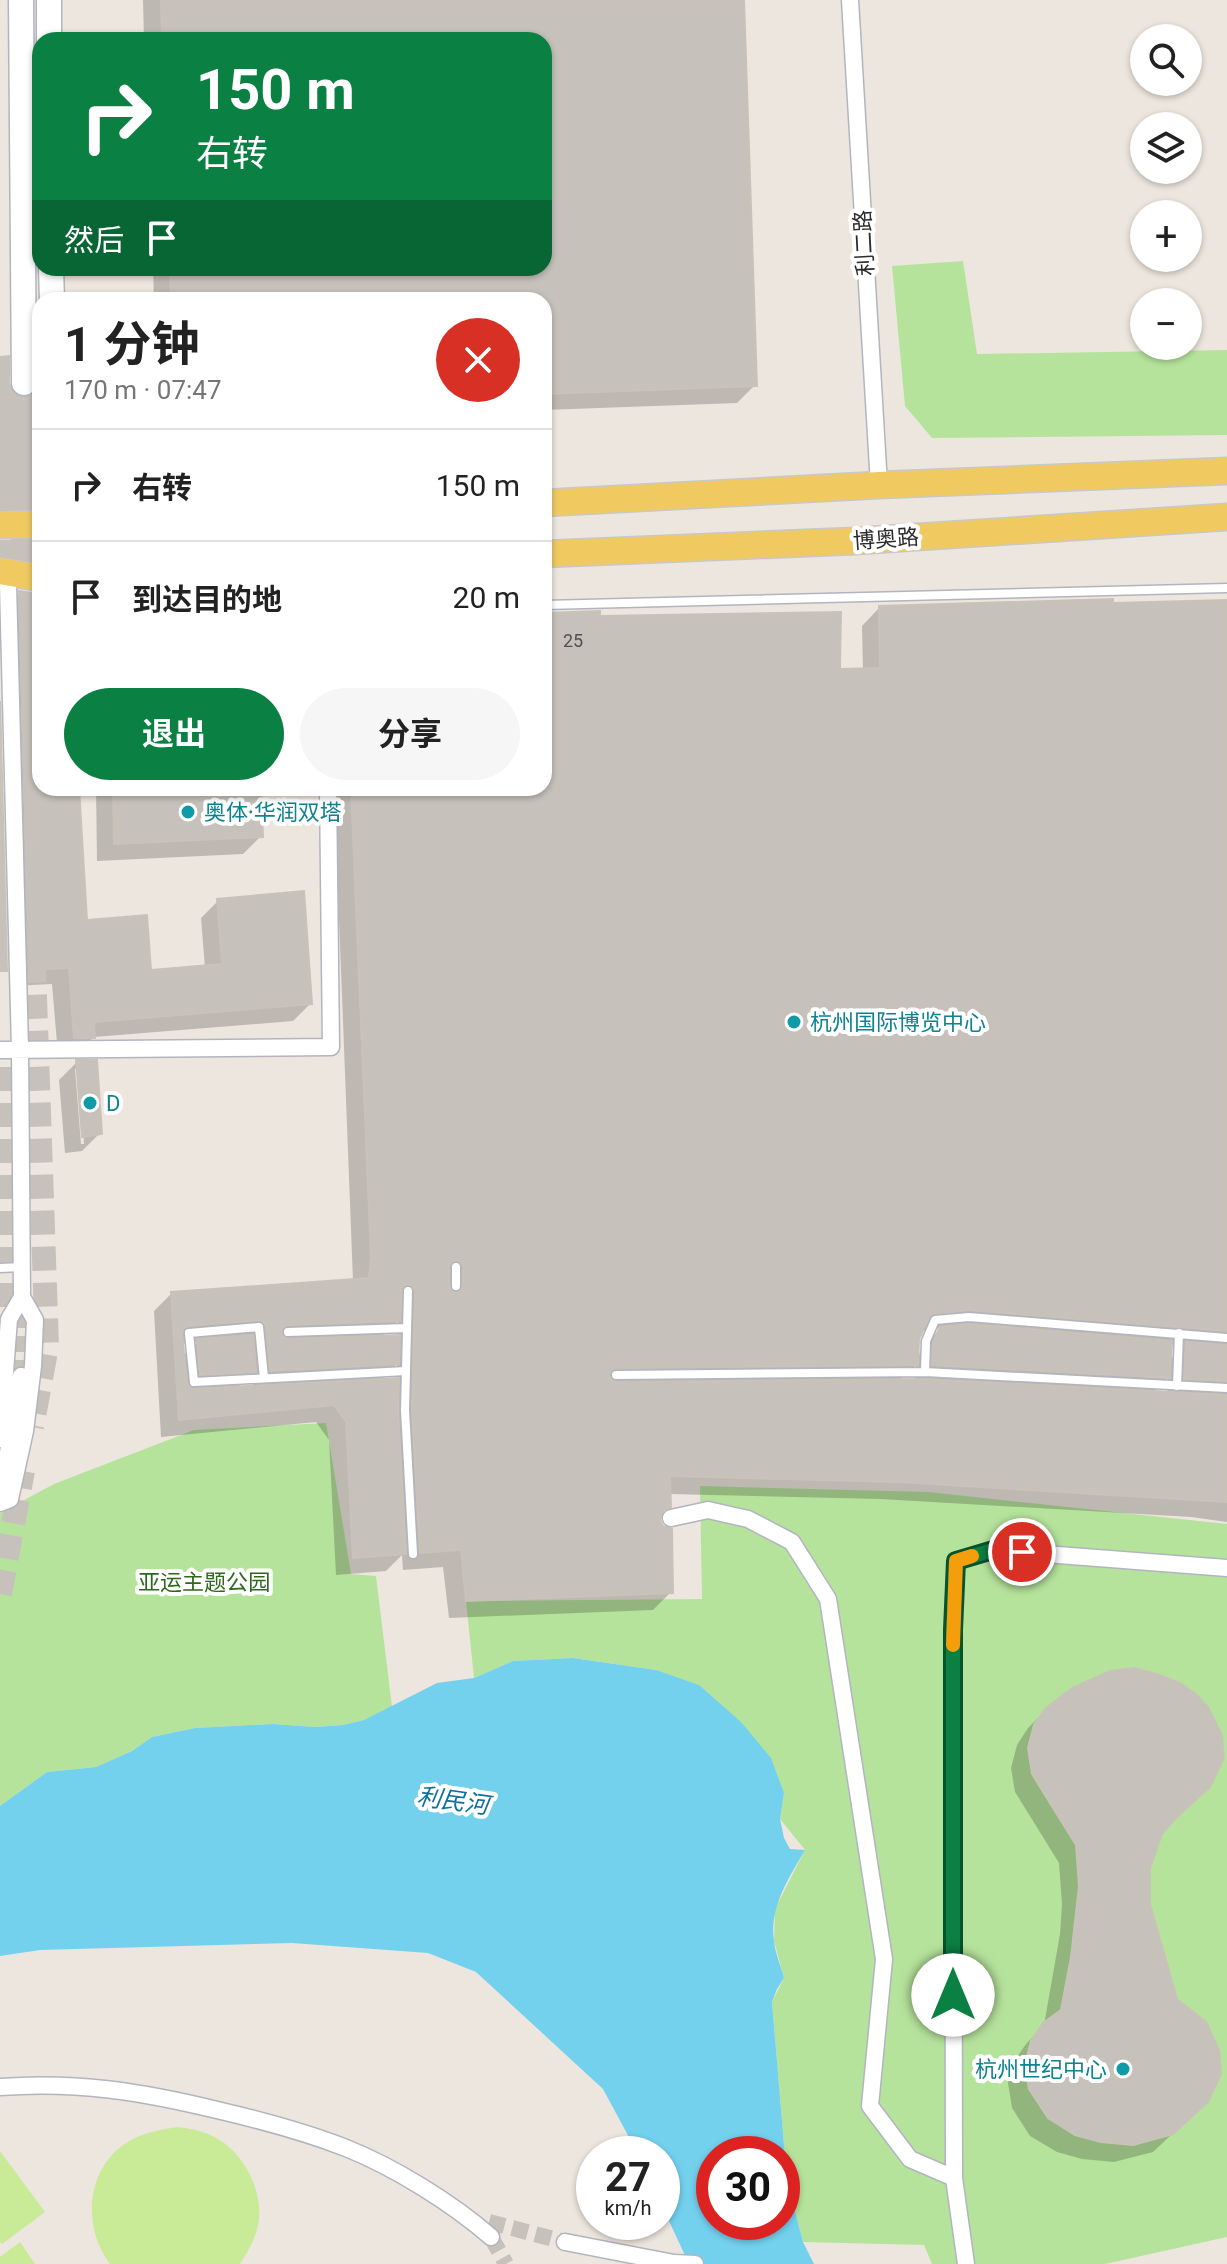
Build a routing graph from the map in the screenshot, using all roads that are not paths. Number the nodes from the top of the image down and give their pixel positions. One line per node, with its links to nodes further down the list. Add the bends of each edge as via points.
1 (21, 0): 5 (main road)
2 (49, 0): 4 (main road)
3 (850, 0): 7 (street, 利二路)
4 (49, 32)
5 (24, 383)
6 (1227, 471): 7 (main road)
7 (879, 485): 8 (main road)
8 (552, 503)
9 (1227, 517): 12 (main road, 博奥路)
10 (32, 524): 11 (main road)
11 (0, 525)
12 (552, 554)
13 (3, 580): 14 (main road); 18 (street)
14 (32, 580)
15 (1227, 588): 16 (lane)
16 (552, 605)
17 (328, 796): 18 (street, via 331,1047)
18 (20, 1049): 19 (street); 20 (street)
19 (0, 1050)
20 (22, 1267): 22 (lane); 25 (street)
21 (456, 1267): 23 (lane)
22 (0, 1268)
23 (456, 1286)
24 (408, 1291): 26 (lane)
25 (22, 1297): 37 (street, via 9,1319); 38 (street, via 35,1320 33,1366 10,1499)
26 (407, 1328): 27 (lane); 30 (lane)
27 (288, 1332)
28 (1179, 1333): 29 (lane); 31 (lane, via 969,1317 935,1320 926,1341); 35 (lane)
29 (1227, 1338)
30 (406, 1371): 34 (lane); 40 (lane)
31 (925, 1372): 32 (lane); 35 (lane)
32 (616, 1375)
33 (21, 1376): 38 (street)
34 (264, 1378): 34 (lane, via 259,1327 189,1333 194,1382)
35 (1177, 1386): 36 (lane)
36 (1227, 1388)
37 (0, 1439)
38 (0, 1501)
39 (671, 1518): 43 (street, via 708,1510 748,1519 792,1542 828,1599 884,1959 870,2106 910,2159)
40 (413, 1554)
41 (1227, 1568): 43 (street, via 993,1550 956,1561)
42 (0, 2087): 44 (street, via 89,2086 162,2096 254,2119 347,2148)
43 (954, 2178): 48 (street)
44 (490, 2229)
45 (565, 2242): 46 (street)
46 (674, 2263): 47 (street)
47 (695, 2264)
48 (966, 2264)

